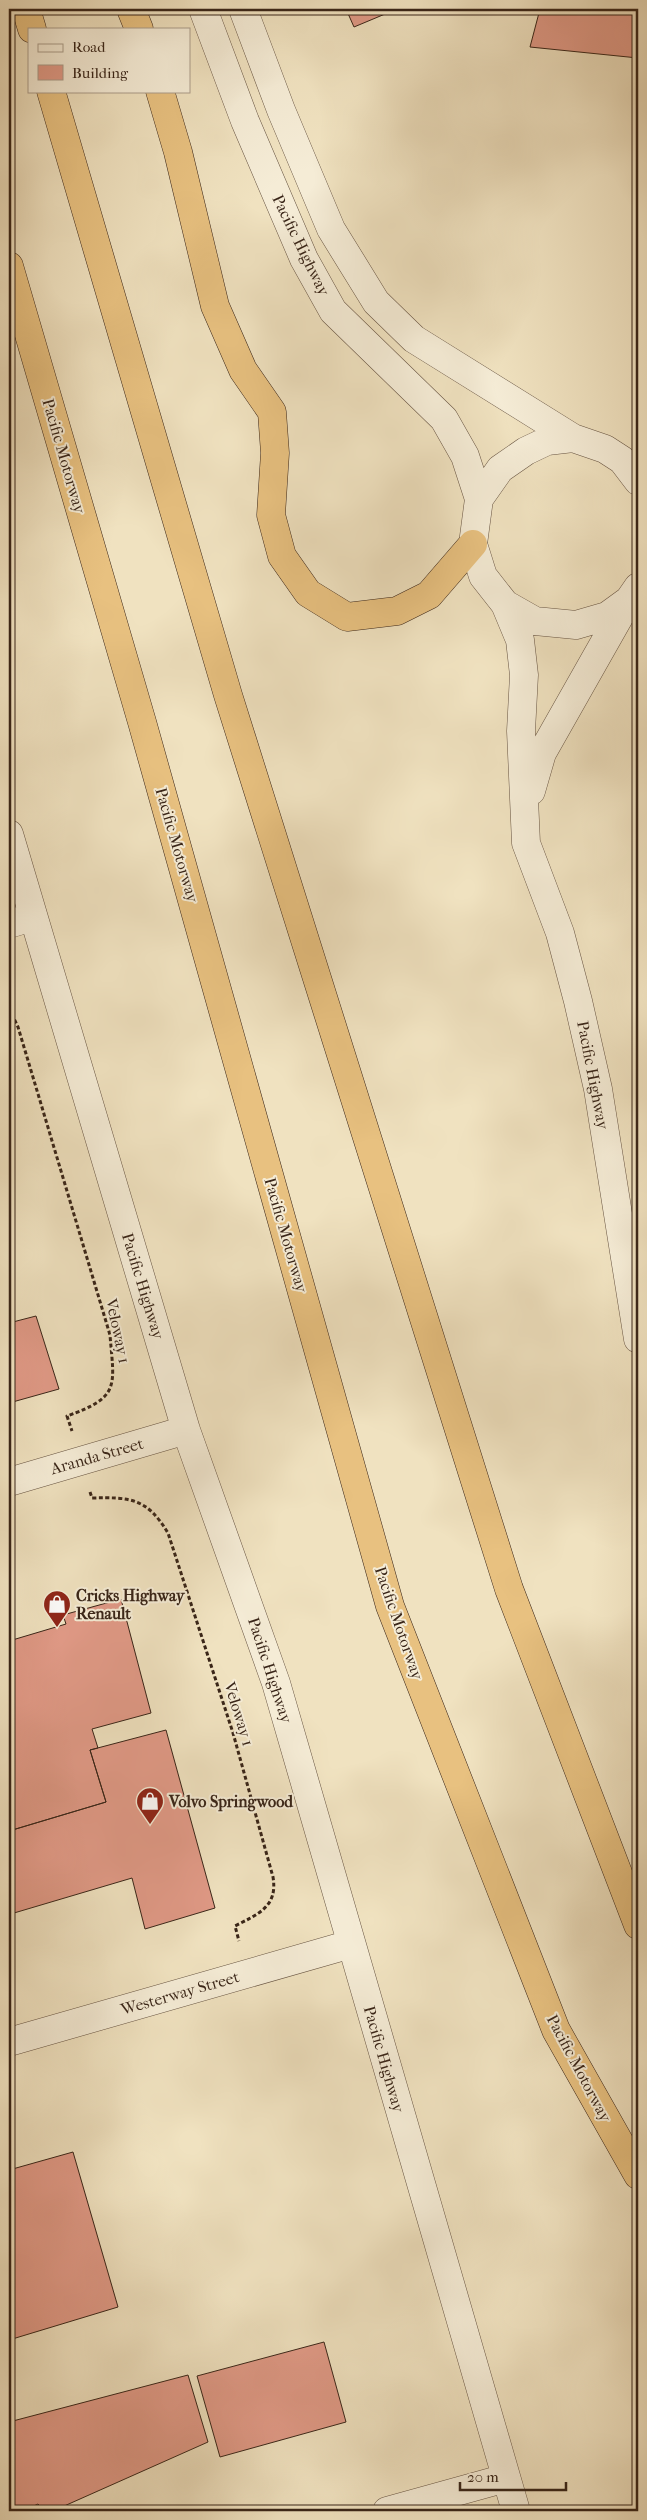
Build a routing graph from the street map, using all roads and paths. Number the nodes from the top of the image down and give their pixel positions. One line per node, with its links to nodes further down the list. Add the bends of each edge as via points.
1 (26, 9): 5 (highway)
2 (131, 9): 6 (highway)
3 (203, 9): 12 (street, Pacific Highway, via 245,121 304,259 333,311 444,419 466,456)
4 (243, 9): 10 (street, via 331,229 376,302 414,339)
5 (32, 28)
6 (139, 28)
7 (50, 92): 24 (highway, via 228,695 510,1588)
8 (160, 92): 13 (highway, via 215,306 243,370 272,412 275,453 271,515 282,556 308,593 347,617 397,611 429,595)
9 (9, 266): 28 (highway, Pacific Motorway, via 145,732 390,1606 556,2030)
10 (573, 438): 11 (street, via 605,449 622,460); 12 (street, via 547,441 526,451 500,469)
11 (638, 481)
12 (480, 499): 13 (street)
13 (473, 544): 15 (street, via 483,576)
14 (634, 593): 15 (street, via 607,616 576,625 535,621); 16 (street, Pacific Highway, via 542,753)
15 (506, 604): 16 (street, Pacific Highway, via 520,640 524,675 521,731)
16 (524, 817): 20 (street, Pacific Highway, via 526,843 560,933 598,1089)
17 (9, 834): 18 (street, Pacific Highway)
18 (21, 921): 21 (street, Pacific Highway)
19 (9, 1008): 22 (path, Veloway 1, via 18,1027 110,1335 115,1373 108,1394 93,1407 67,1416)
20 (638, 1339)
21 (186, 1430): 22 (street, Aranda Street); 26 (street, Pacific Highway, via 276,1683)
22 (82, 1460): 23 (street, Aranda Street); 25 (path, Veloway 1, via 92,1498 126,1497 150,1510 162,1523 171,1542 233,1733 273,1877 275,1889 271,1901 262,1911 235,1926)
23 (9, 1482)
24 (638, 1924)
25 (239, 1941)
26 (351, 1944): 27 (street, Westerway Street); 29 (street, Pacific Highway)
27 (9, 2042)
28 (638, 2175)
29 (506, 2478): 30 (street); 31 (street, Pacific Highway)
30 (387, 2511)
31 (516, 2511)

